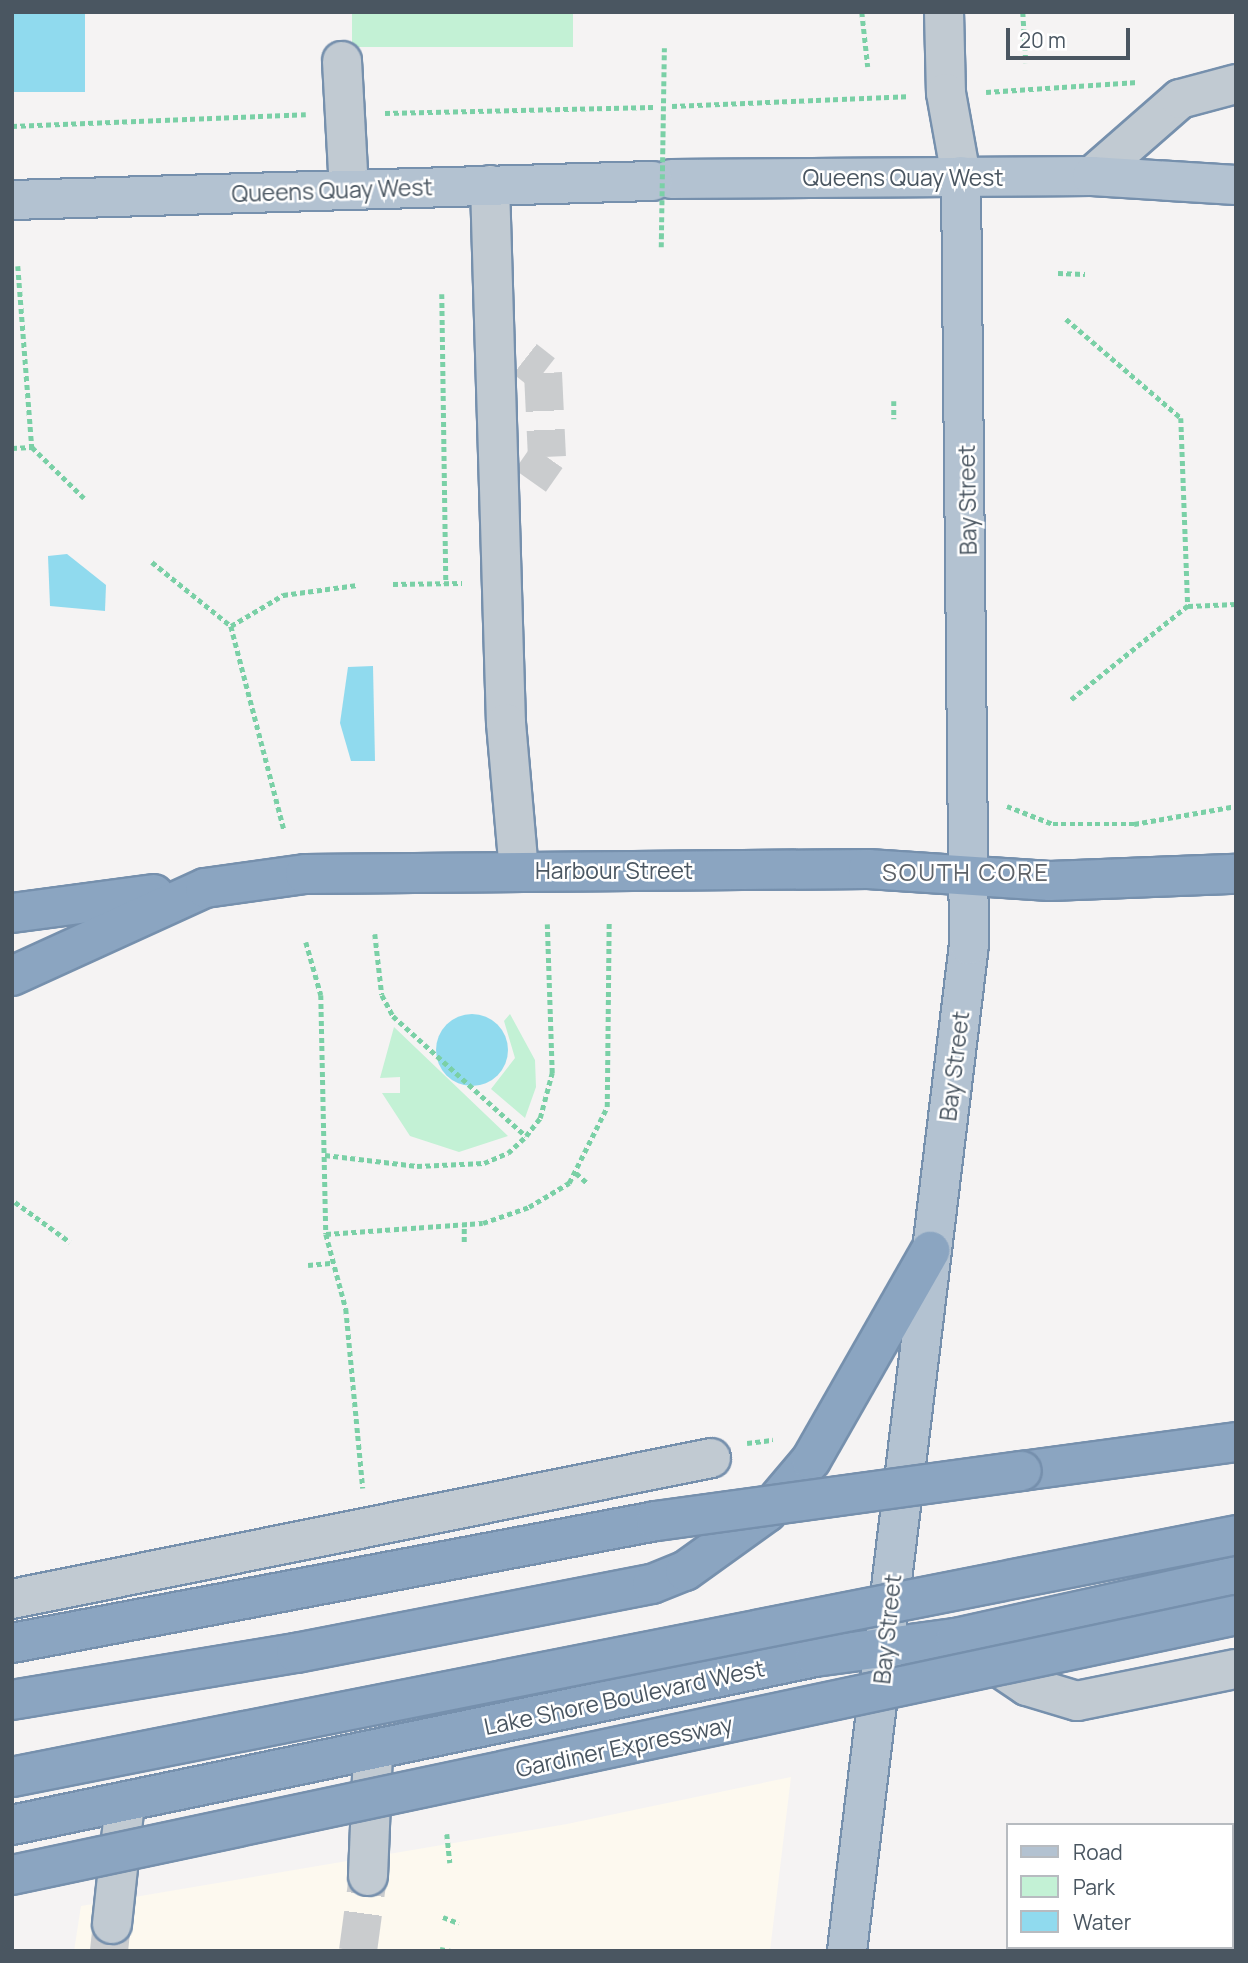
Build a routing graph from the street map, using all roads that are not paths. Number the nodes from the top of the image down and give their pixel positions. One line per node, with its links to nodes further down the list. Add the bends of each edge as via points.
1 (944, 12): 4 (street, via 946,93)
2 (342, 61): 8 (street)
3 (1236, 85): 5 (street, via 1180,99)
4 (961, 176): 5 (main road, Queens Quay West); 6 (main road, Queens Quay West); 12 (main road, Bay Street)
5 (1092, 176): 7 (main road, Queens Quay West)
6 (490, 185): 8 (main road, Queens Quay West); 10 (street, via 510,356 514,488 502,583)
7 (1236, 185)
8 (349, 190): 9 (main road, Queens Quay West)
9 (12, 200)
10 (519, 870): 12 (highway, Harbour Street, via 868,869); 13 (highway, Harbour Street, via 341,872)
11 (1236, 874): 12 (highway, Harbour Street)
12 (972, 878): 16 (main road, Bay Street)
13 (205, 888): 14 (highway); 15 (highway, Harbour Street)
14 (12, 913)
15 (12, 976)
16 (929, 1251): 25 (main road, Bay Street); 27 (highway, via 822,1443 790,1487 712,1556 652,1584)
17 (1236, 1442): 24 (highway, bridge, via 656,1521)
18 (692, 1453): 21 (street)
19 (1236, 1535): 29 (highway, bridge)
20 (1236, 1576): 23 (highway, Lake Shore Boulevard West)
21 (12, 1599)
22 (1236, 1615): 32 (highway, Gardiner Expressway, bridge)
23 (956, 1638): 25 (highway, Lake Shore Boulevard West); 26 (street, via 1027,1686 1077,1701)
24 (12, 1643)
25 (885, 1647): 28 (highway, Lake Shore Boulevard West); 35 (main road, Bay Street)
26 (1236, 1669)
27 (12, 1700)
28 (373, 1750): 30 (highway, Lake Shore Boulevard West); 33 (street)
29 (12, 1777)
30 (125, 1802): 31 (highway, Lake Shore Boulevard West); 34 (street)
31 (12, 1825)
32 (12, 1875)
33 (368, 1876)
34 (112, 1924)
35 (847, 1951)

